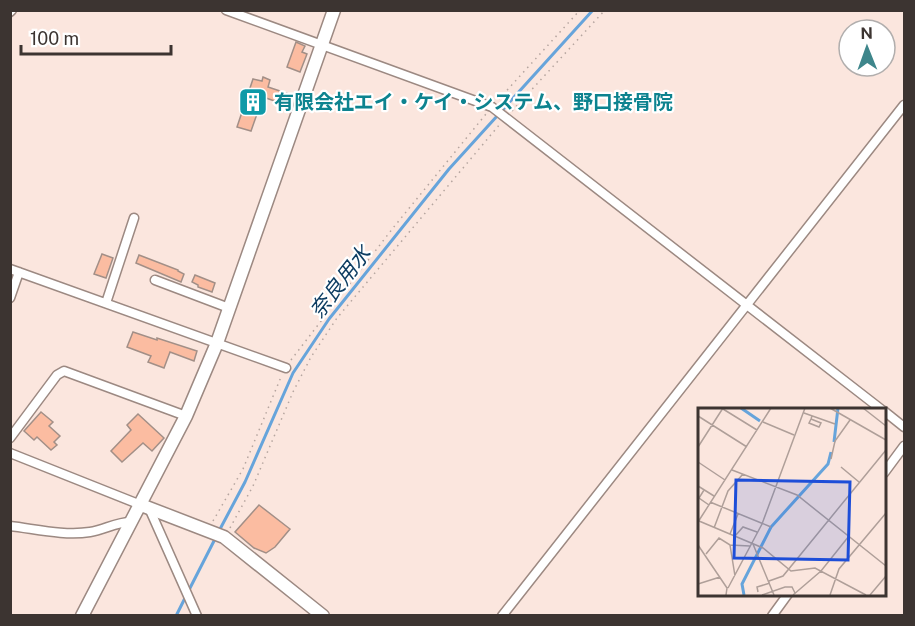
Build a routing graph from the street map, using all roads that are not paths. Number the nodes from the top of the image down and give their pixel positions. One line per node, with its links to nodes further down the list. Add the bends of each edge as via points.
1 (225, 10): 3 (street)
2 (334, 10): 3 (street)
3 (322, 46): 10 (street, via 492,107 507,116); 11 (street)
4 (904, 105): 10 (street)
5 (134, 218): 9 (street)
6 (15, 271): 8 (street); 9 (street)
7 (155, 280): 11 (street)
8 (10, 298)
9 (106, 303): 12 (street)
10 (747, 305): 14 (street); 29 (street)
11 (229, 308): 12 (street)
12 (217, 343): 13 (street); 16 (street)
13 (286, 368)
14 (880, 408)
15 (885, 412): 17 (street)
16 (186, 416): 18 (street, via 64,371); 22 (street)
17 (904, 427)
18 (10, 438)
19 (904, 446): 21 (street)
20 (10, 453): 22 (street)
21 (885, 472)
22 (145, 507): 23 (street); 27 (street); 28 (street, via 224,537)
23 (131, 522): 24 (street, via 71,533); 26 (street)
24 (10, 526)
25 (786, 596): 30 (street)
26 (82, 615)
27 (197, 615)
28 (323, 615)
29 (502, 615)
30 (772, 615)

